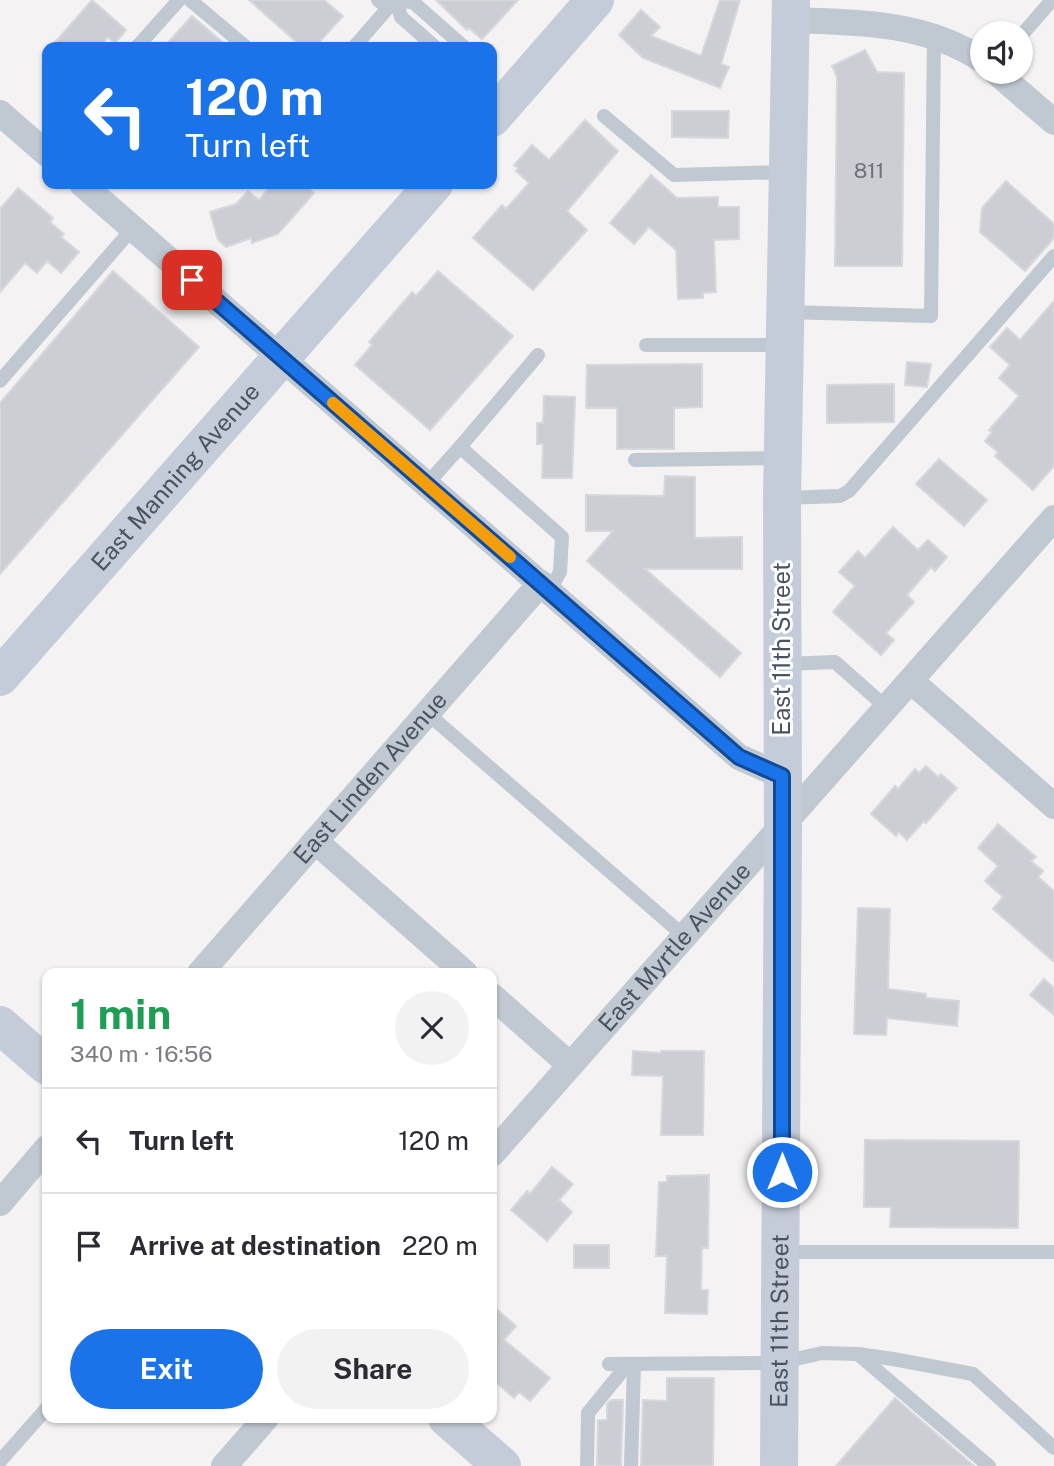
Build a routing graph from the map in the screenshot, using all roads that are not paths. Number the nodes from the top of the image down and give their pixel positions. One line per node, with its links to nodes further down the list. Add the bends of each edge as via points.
1 (179, 0): 9 (lane)
2 (191, 0): 10 (lane)
3 (595, 0): 16 (main road)
4 (1052, 0): 7 (lane)
5 (392, 2): 11 (lane); 12 (lane, via 401,17); 13 (lane, via 414,4)
6 (790, 10): 8 (street); 21 (main road, East 11th Street)
7 (1033, 22)
8 (934, 35): 14 (street); 26 (lane, via 931,316)
9 (141, 42)
10 (240, 42)
11 (358, 42)
12 (429, 42)
13 (458, 42)
14 (970, 52)
15 (1010, 84): 19 (street)
16 (501, 102)
17 (604, 116): 21 (lane, via 674,175)
18 (1, 117): 20 (street)
19 (1054, 122)
20 (42, 148)
21 (787, 172): 26 (main road, East 11th Street)
22 (88, 189): 24 (street)
23 (430, 189): 29 (main road, East Manning Avenue)
24 (133, 228): 29 (street); 30 (lane)
25 (1054, 256): 35 (lane, via 849,491 840,496)
26 (784, 329): 27 (lane); 32 (main road, East 11th Street)
27 (646, 345)
28 (538, 355): 31 (lane)
29 (281, 357): 34 (street); 39 (main road, East Manning Avenue)
30 (0, 380)
31 (460, 447): 34 (lane); 37 (lane, via 562,537 560,572)
32 (782, 458): 33 (lane); 35 (main road, East 11th Street)
33 (635, 460)
34 (426, 485): 37 (street)
35 (782, 498): 38 (main road, East 11th Street)
36 (1054, 518): 40 (street, East Myrtle Avenue)
37 (545, 587): 42 (street, East Linden Avenue); 43 (street, via 739,757)
38 (782, 664): 41 (lane, via 835,662); 43 (main road, East 11th Street)
39 (0, 677)
40 (911, 681): 41 (street, East Myrtle Avenue); 44 (street)
41 (887, 708): 45 (street, East Myrtle Avenue)
42 (427, 713): 46 (street, East Linden Avenue); 47 (lane)
43 (782, 776): 45 (main road, East 11th Street)
44 (1054, 806)
45 (783, 827): 47 (street, East Myrtle Avenue); 57 (main road, East 11th Street)
46 (316, 841): 48 (street, East Linden Avenue); 49 (street)
47 (683, 935): 53 (street, East Myrtle Avenue)
48 (205, 968)
49 (459, 968)
50 (497, 1000): 53 (street)
51 (0, 1025): 52 (main road)
52 (42, 1062)
53 (570, 1065): 54 (street, East Myrtle Avenue)
54 (497, 1148)
55 (42, 1154): 56 (street)
56 (0, 1203)
57 (782, 1252): 58 (lane); 60 (main road, East 11th Street)
58 (1054, 1252)
59 (858, 1354): 60 (lane, via 822,1353); 66 (lane, via 973,1374); 73 (lane)
60 (778, 1363): 62 (lane); 72 (main road, East 11th Street)
61 (609, 1364): 62 (lane)
62 (631, 1364): 70 (lane, via 588,1413); 71 (lane)
63 (42, 1415): 67 (lane)
64 (262, 1423): 68 (street)
65 (453, 1423): 69 (main road)
66 (1054, 1448)
67 (0, 1461)
68 (224, 1466)
69 (502, 1466)
70 (587, 1466)
71 (631, 1466)
72 (779, 1466)
73 (989, 1466)

